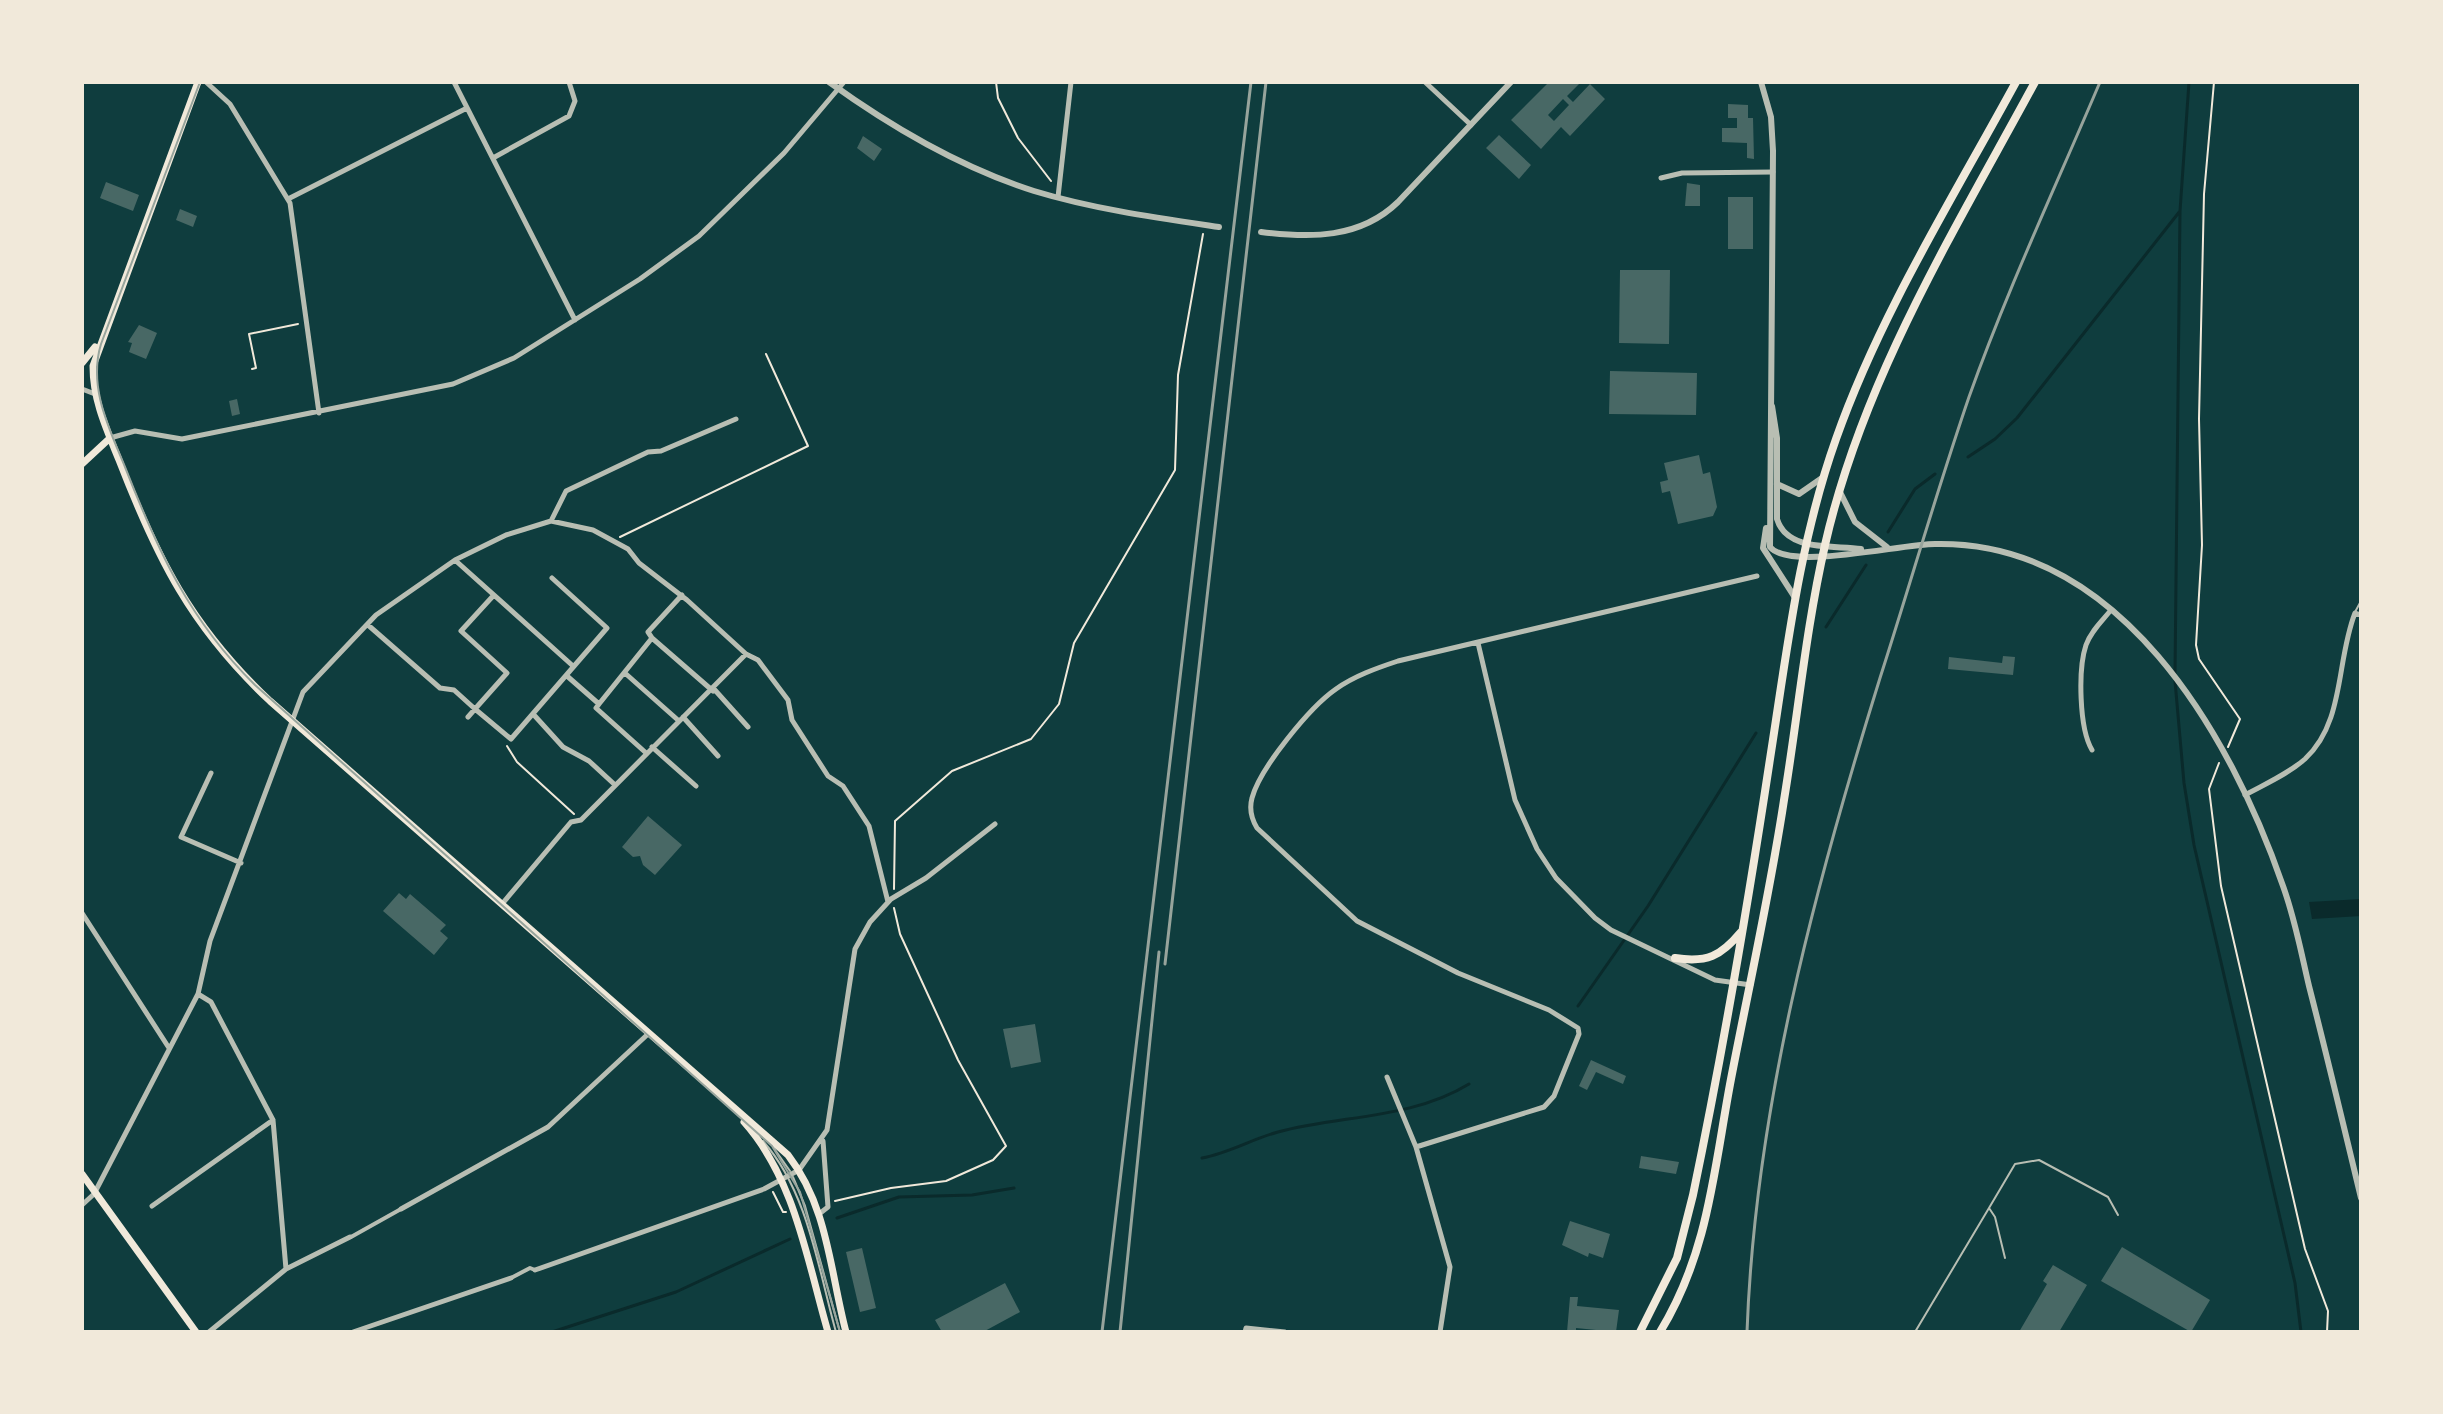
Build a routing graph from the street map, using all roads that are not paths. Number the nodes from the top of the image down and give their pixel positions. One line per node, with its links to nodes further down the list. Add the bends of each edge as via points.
1 (454, 82): 13 (street)
2 (569, 82): 15 (street, via 575,101 569,116)
3 (829, 82): 12 (street)
4 (844, 82): 12 (street)
5 (1071, 82): 18 (street)
6 (1425, 82): 14 (street)
7 (1511, 82): 14 (street)
8 (1761, 82): 16 (street, via 1771,117)
9 (2016, 82): 32 (main road, via 1881,336)
10 (2035, 82): 34 (main road, via 1912,311)
11 (201, 84): 19 (street, via 230,104); 23 (main road)
12 (839, 89): 18 (street, via 972,167); 22 (street, via 784,153 699,236)
13 (467, 108): 15 (street); 19 (street)
14 (1471, 125): 21 (street, via 1398,202 1372,221 1331,234)
15 (493, 158): 22 (street)
16 (1773, 172): 17 (street); 27 (street)
17 (1661, 178)
18 (1058, 197): 20 (street)
19 (288, 199): 28 (street)
20 (1219, 227)
21 (1261, 232)
22 (575, 320): 28 (street, via 471,379)
23 (99, 343): 24 (main road); 26 (main road, via 93,366)
24 (82, 363)
25 (82, 389): 26 (street)
26 (95, 394): 30 (main road)
27 (1771, 399): 33 (street); 36 (street)
28 (319, 413): 30 (street, via 180,440 129,431)
29 (736, 419): 35 (street, via 566,491)
30 (110, 438): 31 (main road); 65 (main road, via 153,545 182,598 227,657)
31 (82, 464)
32 (1825, 476): 33 (street, via 1799,494); 37 (main road)
33 (1777, 484): 37 (street, via 1779,526 1787,536)
34 (1840, 492): 38 (main road); 39 (street, via 1855,522)
35 (551, 521): 43 (street); 46 (street, via 593,530 614,541)
36 (1767, 525): 41 (street, via 1774,552); 48 (street, via 1763,548)
37 (1807, 542): 38 (street); 41 (main road)
38 (1825, 546): 40 (street); 42 (main road)
39 (1887, 547): 40 (street); 50 (street, via 1982,546 2068,577)
40 (1866, 549): 42 (street)
41 (1803, 557): 42 (street); 48 (main road)
42 (1823, 558): 83 (main road)
43 (455, 560): 47 (street); 52 (street)
44 (1757, 576): 54 (street)
45 (552, 578): 56 (street, via 607,628)
46 (682, 595): 53 (street, via 648,632); 55 (street)
47 (493, 596): 56 (street); 61 (street, via 461,631 507,673)
48 (1794, 596): 80 (main road)
49 (2361, 601): 51 (lane)
50 (2111, 610): 68 (street, via 2091,634 2083,662 2083,724); 74 (street, via 2185,692)
51 (2358, 614): 74 (street, via 2345,637 2325,736 2304,760)
52 (368, 625): 61 (street, via 440,688 454,690); 65 (street, via 303,692)
53 (652, 638): 57 (street); 59 (street)
54 (1478, 643): 81 (street, via 1508,774 1524,824 1546,865 1595,918 1620,935); 91 (street, via 1398,661 1339,687 1295,730 1254,791 1250,811 1257,828 1357,921 1458,973 1557,1014 1579,1034 1554,1096 1544,1107)
55 (746, 654): 59 (street); 77 (street, via 758,660 788,700 792,720 869,826)
56 (573, 666): 58 (street)
57 (626, 674): 60 (street); 64 (street)
58 (567, 676): 60 (street); 62 (street)
59 (713, 690): 64 (street); 66 (street)
60 (599, 704): 69 (street, via 596,708)
61 (475, 709): 62 (street, via 511,739); 63 (street)
62 (534, 715): 72 (street, via 563,747)
63 (468, 717)
64 (681, 719): 67 (street); 70 (street)
65 (290, 720): 76 (street); 78 (main road)
66 (748, 727)
67 (652, 747): 69 (street); 73 (street)
68 (2092, 750)
69 (645, 752): 72 (street)
70 (718, 756)
71 (211, 773): 76 (street, via 181,837)
72 (614, 784): 78 (street, via 581,820 571,822)
73 (696, 786)
74 (2245, 795): 95 (street, via 2297,929)
75 (995, 824): 77 (street)
76 (241, 863): 84 (street, via 210,941)
77 (891, 899): 90 (street, via 855,949)
78 (502, 904): 85 (main road)
79 (82, 913): 86 (street)
80 (1741, 931): 81 (main road, via 1712,959); 82 (main road)
81 (1675, 958): 82 (street, via 1715,980)
82 (1733, 982): 83 (street); 116 (main road, via 1683,1240)
83 (1751, 985): 117 (main road, via 1714,1192 1689,1272)
84 (198, 994): 86 (street); 89 (street, via 211,1002)
85 (648, 1034): 88 (main road); 99 (street, via 548,1127)
86 (170, 1049): 94 (street)
87 (1387, 1077): 91 (street)
88 (732, 1108): 93 (main road); 93 (main road, via 772,1140)
89 (273, 1120): 97 (street); 104 (street)
90 (823, 1140): 93 (street); 100 (street, via 827,1205)
91 (1416, 1147): 115 (street, via 1450,1267)
92 (82, 1174): 94 (main road)
93 (791, 1176): 100 (main road); 105 (street); 111 (main road); 112 (lane, via 805,1206)
94 (94, 1194): 96 (street); 108 (main road)
95 (2361, 1198)
96 (82, 1205)
97 (152, 1206)
98 (1989, 1208): 101 (lane, via 2015,1164 2028,1159 2108,1197); 103 (lane); 118 (lane)
99 (401, 1209): 102 (street)
100 (819, 1214): 113 (main road)
101 (2118, 1215)
102 (350, 1237): 104 (street)
103 (2005, 1258)
104 (286, 1269): 109 (street)
105 (535, 1270): 106 (street)
106 (511, 1278): 110 (street)
107 (1246, 1330): 114 (street)
108 (196, 1332)
109 (209, 1332)
110 (353, 1332)
111 (828, 1332)
112 (838, 1332)
113 (846, 1332)
114 (1285, 1332)
115 (1440, 1332)
116 (1640, 1332)
117 (1660, 1332)
118 (1915, 1332)

